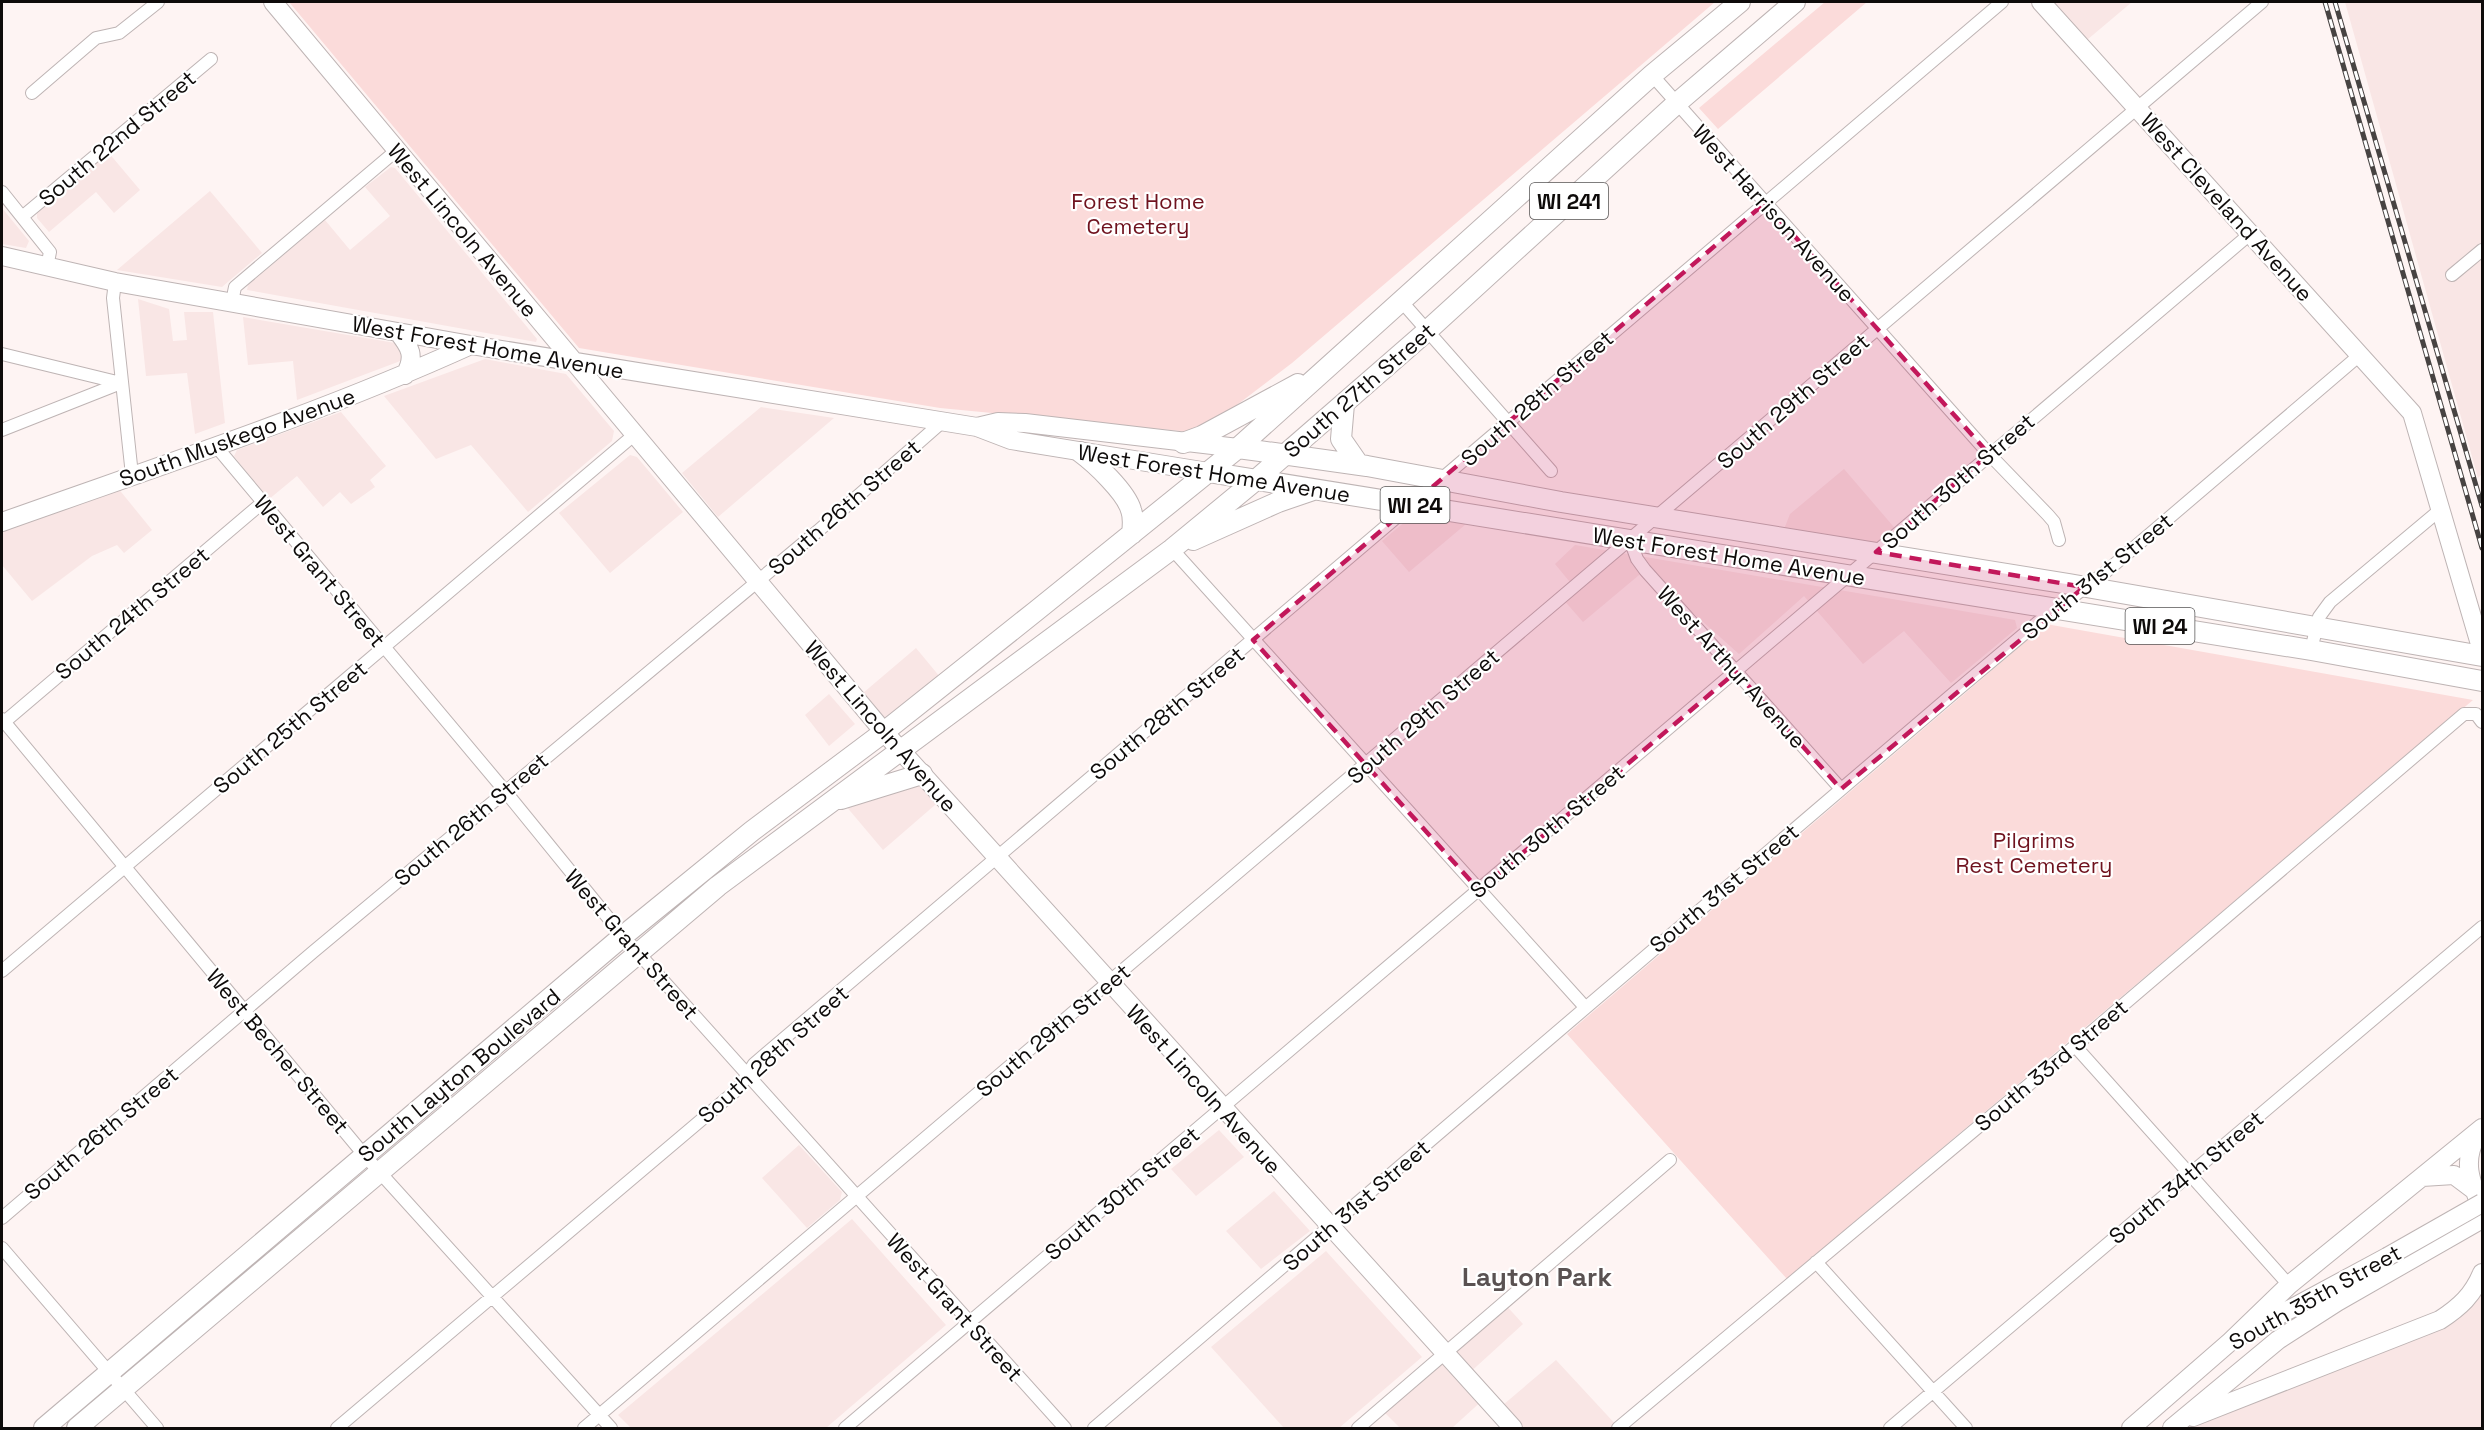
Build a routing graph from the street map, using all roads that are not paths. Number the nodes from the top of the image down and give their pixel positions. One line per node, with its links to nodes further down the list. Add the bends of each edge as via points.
1 (158, 2): 10 (street, via 119,33 96,38)
2 (273, 2): 13 (main road, West Lincoln Avenue)
3 (1740, 2): 9 (main road, South 27th Street / WI 241)
4 (1795, 2): 11 (main road, South 27th Street / WI 241)
5 (2002, 2): 15 (street, South 28th Street)
6 (2041, 2): 12 (main road, West Cleveland Avenue)
7 (2262, 2): 12 (street, South 29th Street)
8 (211, 59): 16 (street, South 22nd Street)
9 (1652, 75): 11 (street, West Harrison Avenue); 24 (main road, South 27th Street / WI 241)
10 (32, 93)
11 (1677, 103): 15 (street, West Harrison Avenue); 26 (main road, South 27th Street / WI 241)
12 (2137, 108): 17 (main road, West Cleveland Avenue); 25 (street, South 29th Street)
13 (397, 150): 23 (street, via 235,287); 31 (main road, West Lincoln Avenue)
14 (2, 192): 16 (street)
15 (1766, 203): 25 (street, West Harrison Avenue); 37 (street, South 28th Street)
16 (22, 217): 20 (street, via 50,252)
17 (2250, 234): 30 (main road, West Cleveland Avenue); 46 (street, South 30th Street)
18 (2482, 250): 21 (street)
19 (2, 256): 20 (main road, West Forest Home Avenue)
20 (47, 267): 22 (main road, West Forest Home Avenue)
21 (2452, 275)
22 (115, 282): 23 (main road, West Forest Home Avenue); 34 (street)
23 (232, 302): 27 (main road, West Forest Home Avenue)
24 (1402, 302): 26 (street); 32 (main road, South 27th Street / WI 241)
25 (1878, 328): 46 (street, West Harrison Avenue); 57 (street, South 29th Street)
26 (1427, 331): 35 (main road, South 27th Street / WI 241); 37 (street)
27 (398, 332): 28 (main road, West Forest Home Avenue); 33 (main road, via 411,348)
28 (471, 345): 31 (main road, West Forest Home Avenue); 33 (main road, South Muskego Avenue)
29 (2, 354): 34 (street)
30 (2361, 354): 56 (main road, West Cleveland Avenue, via 2412,413); 66 (street, South 31st Street)
31 (571, 362): 36 (main road, West Forest Home Avenue); 40 (main road, West Lincoln Avenue)
32 (1327, 369): 41 (main road); 43 (main road, South 27th Street / WI 241)
33 (405, 375): 42 (main road, South Muskego Avenue)
34 (121, 383): 39 (street); 50 (street)
35 (1344, 404): 45 (main road, South 27th Street / WI 241); 47 (main road, via 1341,439)
36 (942, 422): 38 (main road, West Forest Home Avenue); 65 (street, South 26th Street)
37 (1508, 423): 48 (street); 52 (street, South 28th Street)
38 (977, 428): 41 (main road, West Forest Home Avenue, via 998,422 1025,423); 44 (main road, West Forest Home Avenue, via 1011,440)
39 (2, 430)
40 (634, 435): 65 (main road, West Lincoln Avenue); 70 (street, South 25th Street)
41 (1183, 443): 43 (main road, West Forest Home Avenue)
42 (215, 445): 50 (main road, South Muskego Avenue); 54 (street, West Grant Street)
43 (1238, 448): 45 (main road, West Forest Home Avenue / WI 24); 49 (main road, South 27th Street / WI 241)
44 (1080, 452): 49 (main road, West Forest Home Avenue); 59 (main road, via 1093,461 1127,501 1134,519)
45 (1285, 454): 47 (main road, West Forest Home Avenue / WI 24); 51 (main road, South 27th Street / WI 241)
46 (1989, 454): 61 (street, West Harrison Avenue, via 2054,522); 63 (street, South 30th Street)
47 (1359, 465): 52 (main road, West Forest Home Avenue / WI 24)
48 (1551, 471)
49 (1208, 472): 51 (main road, West Forest Home Avenue / WI 24); 59 (main road, South 27th Street)
50 (132, 475): 58 (main road, South Muskego Avenue)
51 (1257, 479): 53 (main road, West Forest Home Avenue / WI 24); 62 (main road, South 27th Street)
52 (1443, 480): 55 (street, South 28th Street); 57 (main road, West Forest Home Avenue / WI 24)
53 (1314, 489): 55 (main road, West Forest Home Avenue / WI 24); 62 (main road)
54 (262, 503): 70 (street, West Grant Street); 75 (street, South 24th Street)
55 (1412, 505): 60 (main road, West Forest Home Avenue / WI 24); 69 (street, South 28th Street)
56 (2440, 510): 68 (street, via 2330,602); 72 (main road)
57 (1658, 517): 60 (street, South 29th Street); 63 (main road, West Forest Home Avenue / WI 24)
58 (2, 522)
59 (1131, 534): 77 (main road, South 27th Street)
60 (1630, 540): 64 (main road, West Forest Home Avenue / WI 24); 73 (street, West Arthur Avenue, via 1645,570); 79 (street, South 29th Street)
61 (2059, 540)
62 (1172, 549): 69 (street); 78 (main road, South 27th Street)
63 (1876, 552): 64 (street, South 30th Street); 66 (main road, West Forest Home Avenue / WI 24)
64 (1849, 575): 67 (main road, West Forest Home Avenue / WI 24); 73 (street, South 30th Street)
65 (756, 582): 77 (main road, West Lincoln Avenue); 82 (street, South 26th Street)
66 (2085, 587): 67 (street, South 31st Street); 68 (main road, West Forest Home Avenue / WI 24)
67 (2054, 609): 71 (main road, West Forest Home Avenue / WI 24); 81 (street, South 31st Street)
68 (2316, 627): 71 (street); 72 (main road, West Forest Home Avenue / WI 24)
69 (1253, 640): 79 (street); 84 (street, South 28th Street)
70 (384, 648): 82 (street, West Grant Street); 85 (street, South 25th Street)
71 (2311, 650): 74 (main road, West Forest Home Avenue / WI 24)
72 (2477, 653)
73 (1736, 672): 81 (street, West Arthur Avenue); 86 (street, South 30th Street)
74 (2477, 680)
75 (2, 722): 85 (street, West Becher Street)
76 (2482, 722): 94 (street, South 33rd Street, via 2476,714 2464,714)
77 (884, 732): 78 (main road, West Lincoln Avenue); 88 (main road, South Layton Boulevard)
78 (900, 750): 80 (main road, West Lincoln Avenue); 83 (main road, South Layton Boulevard)
79 (1366, 765): 86 (street); 91 (street, South 29th Street)
80 (922, 774): 83 (main road); 84 (main road, West Lincoln Avenue)
81 (1841, 789): 92 (street, South 31st Street)
82 (505, 790): 88 (street, West Grant Street); 93 (street, South 26th Street)
83 (830, 802): 89 (main road, South Layton Boulevard, via 718,886)
84 (996, 858): 91 (main road, West Lincoln Avenue); 95 (street, South 28th Street, via 754,1064)
85 (124, 866): 90 (street, South 25th Street); 93 (street, West Becher Street)
86 (1479, 890): 92 (street); 96 (street, South 30th Street)
87 (2482, 927): 100 (street, South 34th Street)
88 (622, 936): 89 (street, West Grant Street); 98 (main road, South Layton Boulevard)
89 (639, 954): 95 (street, West Grant Street); 101 (main road, South Layton Boulevard)
90 (2, 971)
91 (1108, 983): 96 (main road, West Lincoln Avenue); 104 (street, South 29th Street)
92 (1585, 1007): 108 (street, South 31st Street)
93 (244, 1011): 98 (street, West Becher Street); 106 (street, South 26th Street)
94 (2075, 1046): 100 (street); 110 (street, South 33rd Street)
95 (748, 1075): 104 (street, West Grant Street); 114 (street, South 28th Street, via 739,1088)
96 (1221, 1109): 108 (main road, West Lincoln Avenue); 115 (street, South 30th Street)
97 (2482, 1128): 102 (main road, South 35th Street); 103 (main road, via 2468,1166)
98 (365, 1156): 101 (street, West Becher Street); 118 (main road, South Layton Boulevard)
99 (1670, 1160): 117 (street)
100 (2190, 1173): 113 (street); 120 (street, South 34th Street)
101 (381, 1174): 114 (street, West Becher Street); 119 (main road, South Layton Boulevard)
102 (2422, 1177): 103 (main road, via 2454,1175); 113 (main road, South 35th Street)
103 (2478, 1197): 105 (main road); 111 (main road, South 35th Street, bridge)
104 (856, 1198): 115 (street, West Grant Street); 121 (street, South 29th Street)
105 (2482, 1209)
106 (2, 1218)
107 (2482, 1219): 111 (main road, South 35th Street)
108 (1330, 1228): 117 (main road, West Lincoln Avenue); 131 (street, South 31st Street)
109 (2, 1248): 118 (street)
110 (1816, 1262): 120 (street); 134 (street, South 33rd Street)
111 (2391, 1263): 116 (main road, South 35th Street); 122 (main road, South 35th Street, via 2278,1340)
112 (2482, 1273): 122 (main road, via 2461,1306 2440,1320)
113 (2289, 1285): 116 (main road, South 35th Street)
114 (491, 1296): 121 (street, West Becher Street); 126 (street, South 28th Street)
115 (969, 1322): 129 (street, South 30th Street); 130 (street, West Grant Street)
116 (2231, 1341): 137 (main road, South 35th Street)
117 (1445, 1353): 132 (street); 133 (main road, West Lincoln Avenue)
118 (109, 1374): 119 (street); 123 (main road, South Layton Boulevard)
119 (123, 1390): 124 (main road, South Layton Boulevard); 125 (street)
120 (1933, 1392): 135 (street, South 34th Street); 136 (street)
121 (599, 1415): 127 (street, South 29th Street); 128 (street, West Becher Street)
122 (2175, 1426)
123 (44, 1428)
124 (77, 1428)
125 (157, 1428)
126 (338, 1428)
127 (584, 1428)
128 (611, 1428)
129 (845, 1428)
130 (1065, 1428)
131 (1094, 1428)
132 (1358, 1428)
133 (1513, 1428)
134 (1618, 1428)
135 (1890, 1428)
136 (1966, 1428)
137 (2131, 1428)

